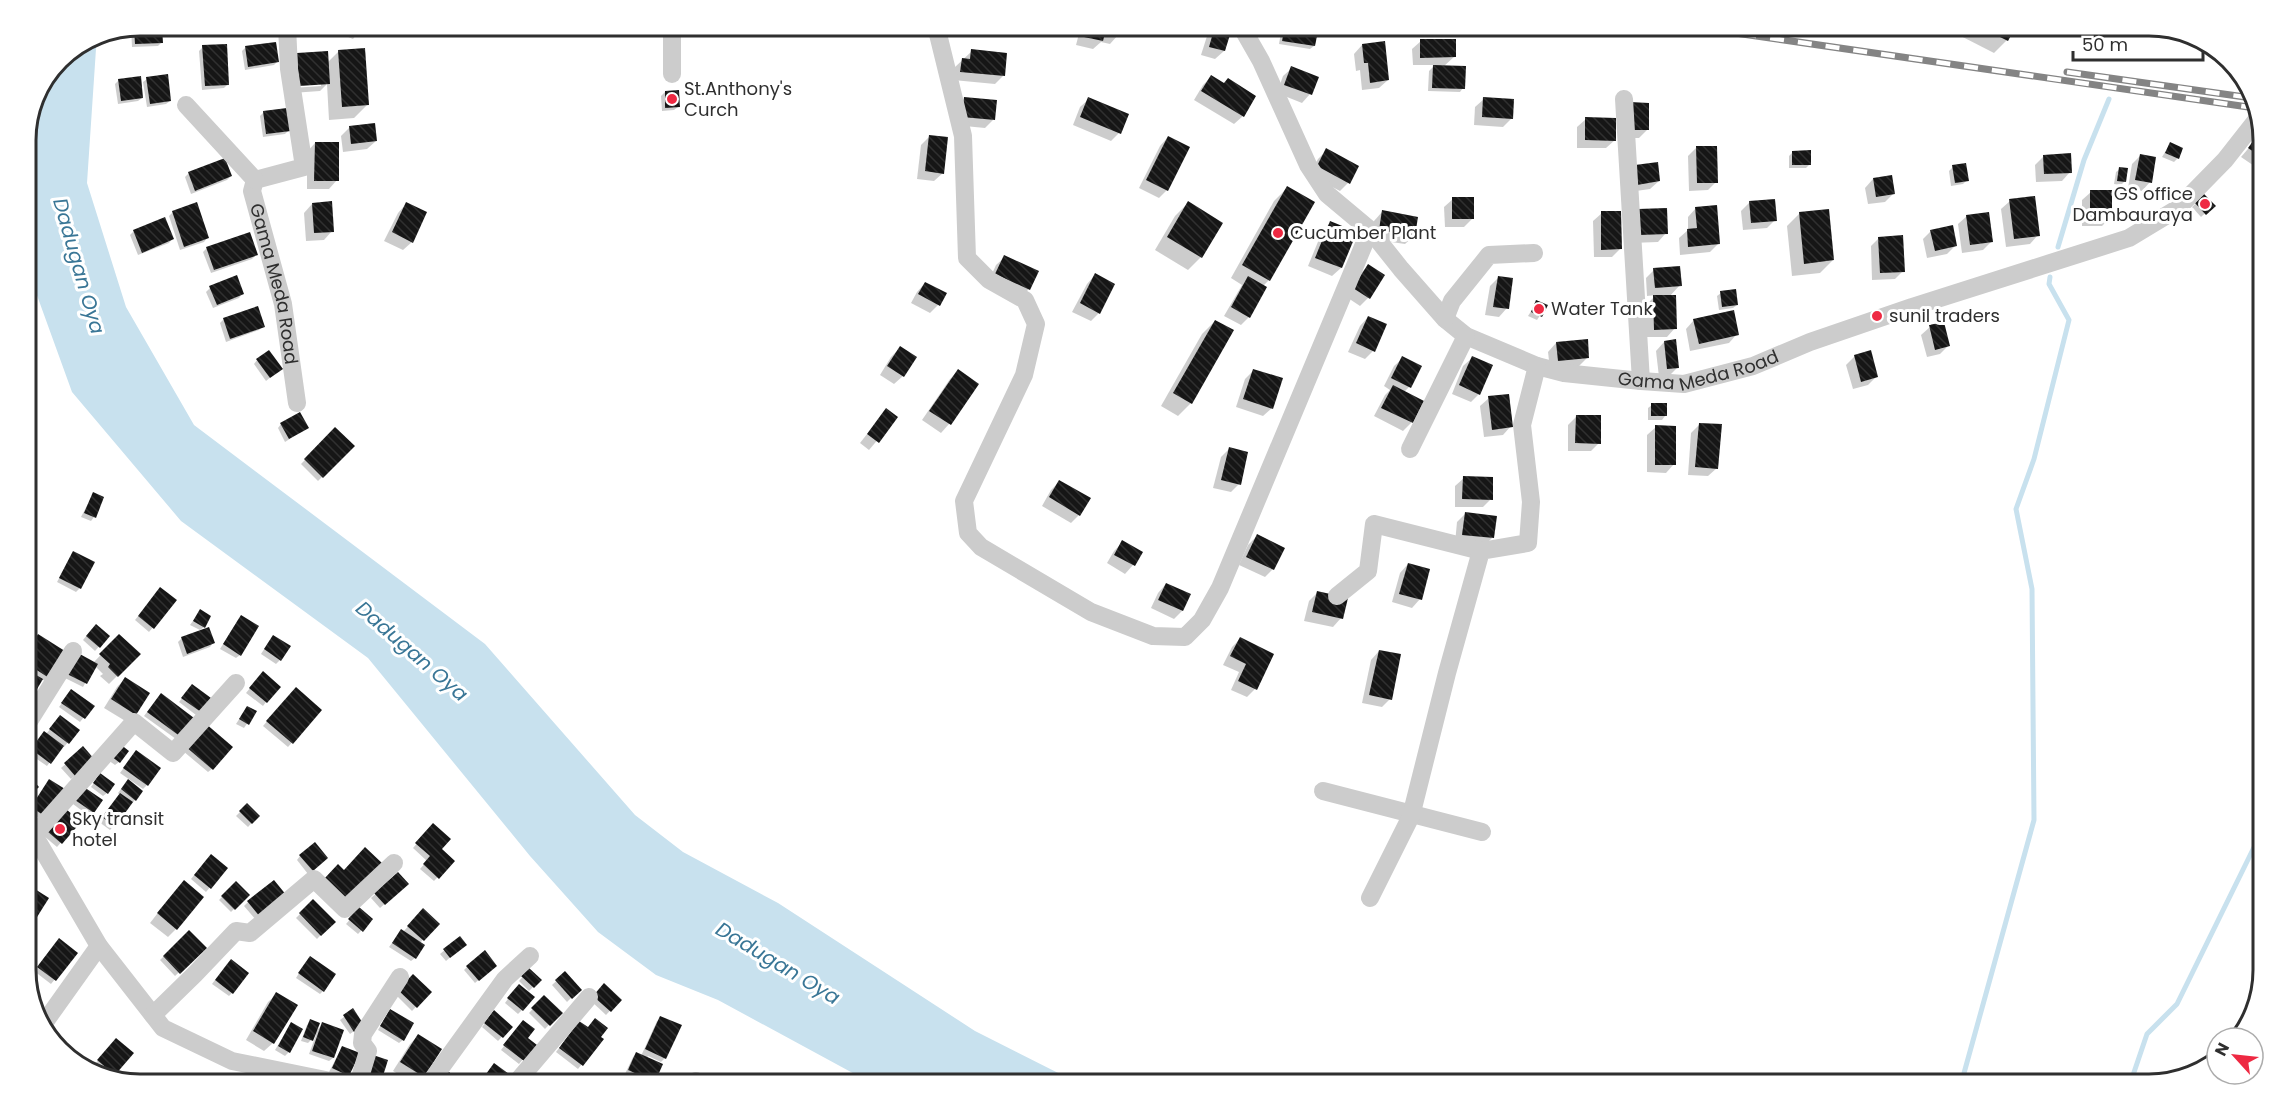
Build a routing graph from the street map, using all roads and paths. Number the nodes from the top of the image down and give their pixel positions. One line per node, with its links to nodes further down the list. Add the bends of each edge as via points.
1 (288, 36): 9 (street, Gama Meda Road, via 289,69 304,167)
2 (672, 36): 5 (street)
3 (938, 36): 10 (street, via 963,136 967,258 989,280 1025,300 1036,324 1024,375 964,501 968,533 981,547 1091,612 1153,636 1185,637 1202,620 1220,588)
4 (1247, 36): 10 (street, Gama Meda Road, via 1308,165 1327,194)
5 (672, 74)
6 (1623, 99): 15 (street)
7 (186, 105): 9 (street)
8 (2252, 126): 15 (street, Gama Meda Road, via 2177,209 2129,238 1912,307 1753,366 1684,384)
9 (255, 180): 16 (street, Gama Meda Road, via 252,191 283,304)
10 (1371, 230): 12 (street, Gama Meda Road)
11 (1534, 252): 12 (street, via 1489,255 1452,301)
12 (1445, 319): 13 (street, Gama Meda Road)
13 (1466, 336): 14 (street, Gama Meda Road); 17 (street)
14 (1536, 366): 15 (street, Gama Meda Road); 18 (street, via 1522,425 1531,502 1528,543)
15 (1641, 381)
16 (297, 403)
17 (1410, 449)
18 (1481, 551): 19 (street, via 1374,524 1368,571); 24 (street)
19 (1337, 596)
20 (74, 651): 22 (street)
21 (236, 683): 25 (street, via 173,753 134,722)
22 (36, 710)
23 (1323, 791): 24 (street)
24 (1412, 814): 26 (street); 29 (street)
25 (36, 825)
26 (1482, 832)
27 (36, 841): 30 (street)
28 (394, 863): 34 (street, via 345,909 314,879 250,933 236,931)
29 (1370, 898)
30 (99, 946): 34 (street); 35 (street)
31 (530, 957): 38 (street, via 505,979)
32 (400, 977): 37 (street, via 363,1034 362,1043 368,1051)
33 (589, 997): 39 (street)
34 (153, 1015): 36 (street, via 163,1028 232,1061)
35 (48, 1018)
36 (289, 1074)
37 (361, 1074)
38 (436, 1074)
39 (524, 1074)

